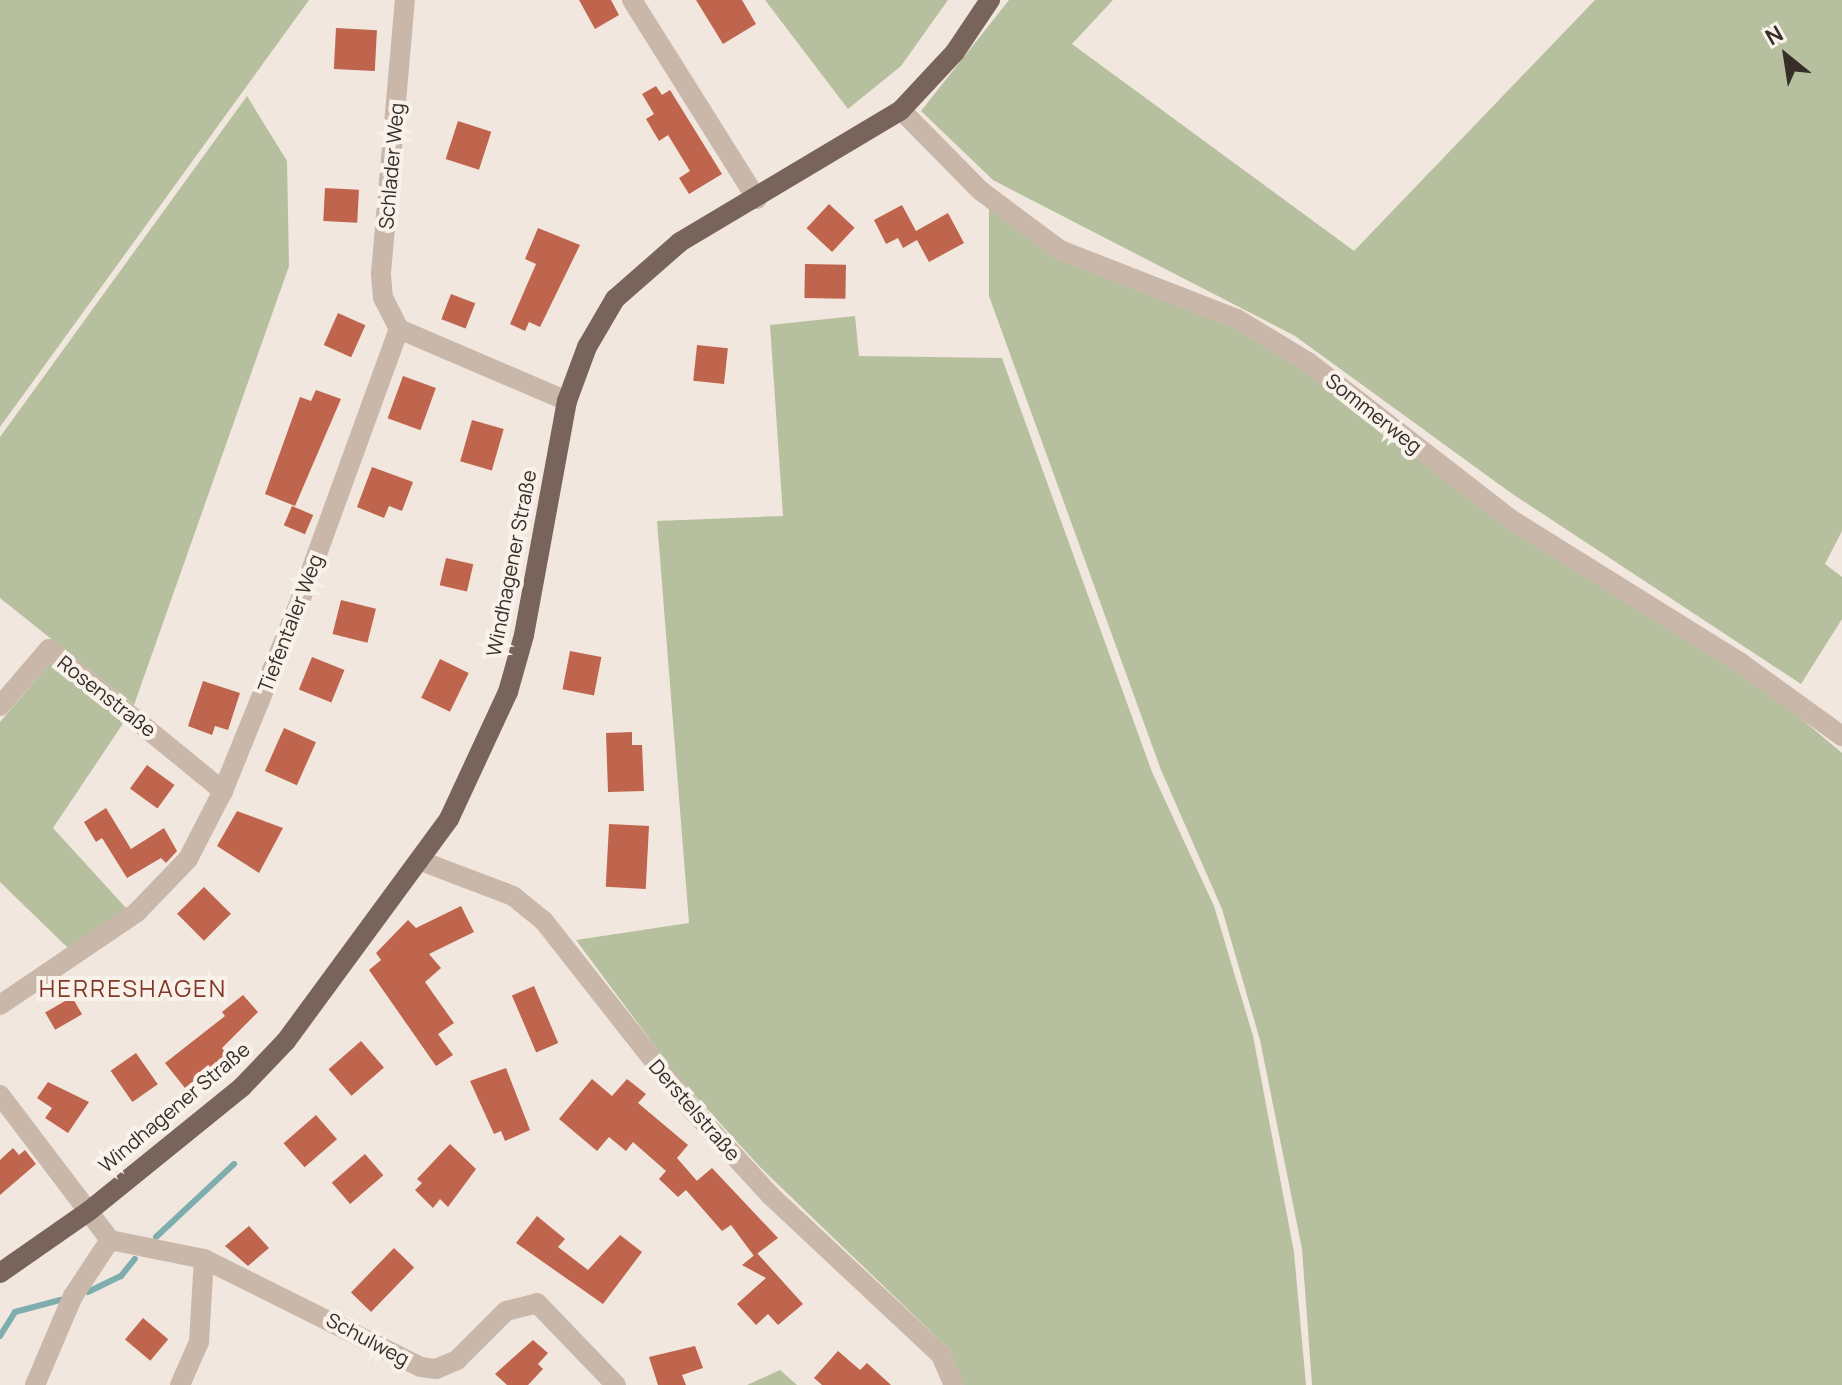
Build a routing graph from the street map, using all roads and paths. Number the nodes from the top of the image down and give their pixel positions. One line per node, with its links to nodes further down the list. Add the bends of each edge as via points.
1 (405, 0): 6 (street, Schlader Weg, via 381,273 383,298)
2 (632, 0): 5 (street)
3 (990, 0): 4 (main road, Windhagener Straße, via 955,52)
4 (901, 110): 5 (main road, Windhagener Straße); 9 (street, Sommerweg, via 981,191 1060,250 1237,319 1308,362 1512,520 1741,663)
5 (757, 199): 7 (main road, Windhagener Straße, via 680,242 615,299 587,347)
6 (399, 329): 7 (street); 10 (street, Tiefentaler Weg, via 297,609)
7 (567, 401): 11 (main road, Windhagener Straße, via 524,635 508,692 471,778)
8 (0, 706): 10 (street, Rosenstraße, via 49,649)
9 (1842, 736)
10 (223, 791): 12 (street, Tiefentaler Weg, via 188,859 165,887 136,913)
11 (421, 861): 14 (main road, Windhagener Straße, via 286,1041 242,1087); 21 (street, Derstelstraße, via 513,896 543,920 694,1112 770,1195 941,1355)
12 (0, 1005)
13 (0, 1095): 14 (street)
14 (89, 1211): 15 (street); 17 (main road, Windhagener Straße)
15 (110, 1240): 16 (street, Schulweg); 18 (street, via 73,1296)
16 (204, 1259): 19 (street, via 199,1342); 20 (street, Schulweg, via 421,1367 436,1369 457,1360 506,1311 537,1303)
17 (0, 1273)
18 (35, 1385)
19 (180, 1385)
20 (616, 1385)
21 (954, 1385)

